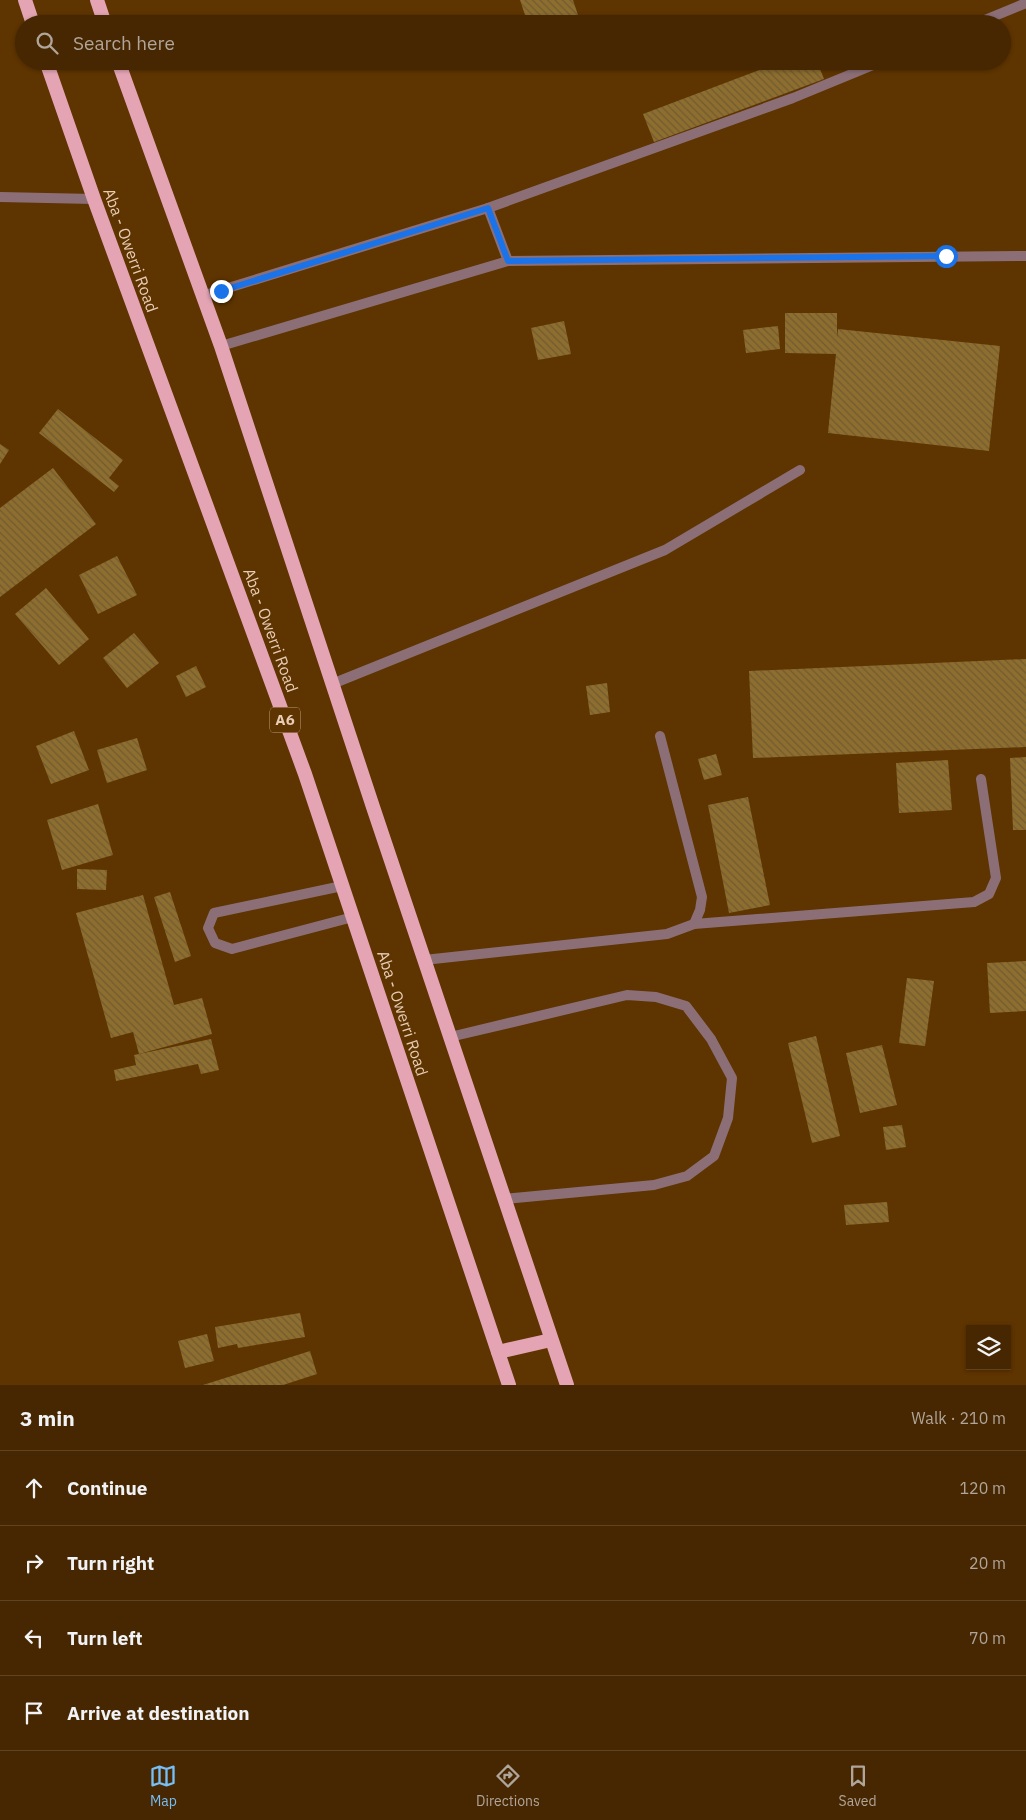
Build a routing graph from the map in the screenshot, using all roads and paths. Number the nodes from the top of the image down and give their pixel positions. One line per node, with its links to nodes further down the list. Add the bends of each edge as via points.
1 (25, 0): 4 (highway)
2 (97, 0): 5 (highway)
3 (1026, 3): 6 (street)
4 (30, 15)
5 (102, 15)
6 (997, 15)
7 (49, 70): 11 (highway, Aba - Owerri Road / A6)
8 (121, 70): 15 (highway)
9 (862, 70): 12 (street)
10 (0, 197): 11 (street)
11 (94, 199): 21 (highway, Aba - Owerri Road / A6, via 305,774)
12 (488, 208): 14 (street); 15 (street)
13 (1026, 256): 14 (street)
14 (508, 261): 16 (street)
15 (202, 296): 16 (highway)
16 (221, 346): 18 (highway)
17 (800, 470): 18 (street, via 665,550)
18 (332, 684): 24 (highway)
19 (660, 736): 23 (street, via 702,897)
20 (981, 778): 23 (street, via 996,878 989,894 974,902)
21 (342, 886): 22 (highway, Aba - Owerri Road / A6); 22 (street, via 214,913 208,928 215,943 232,948)
22 (353, 917): 28 (highway, Aba - Owerri Road / A6)
23 (694, 924): 24 (street, via 667,934)
24 (424, 960): 25 (highway)
25 (450, 1037): 26 (highway); 26 (street, via 627,995 656,997 686,1006 711,1039 732,1078 728,1118 714,1156 687,1176 654,1185)
26 (504, 1199): 27 (highway)
27 (551, 1340): 28 (highway); 30 (highway)
28 (498, 1352): 29 (highway, Aba - Owerri Road / A6)
29 (509, 1385)
30 (567, 1385)

